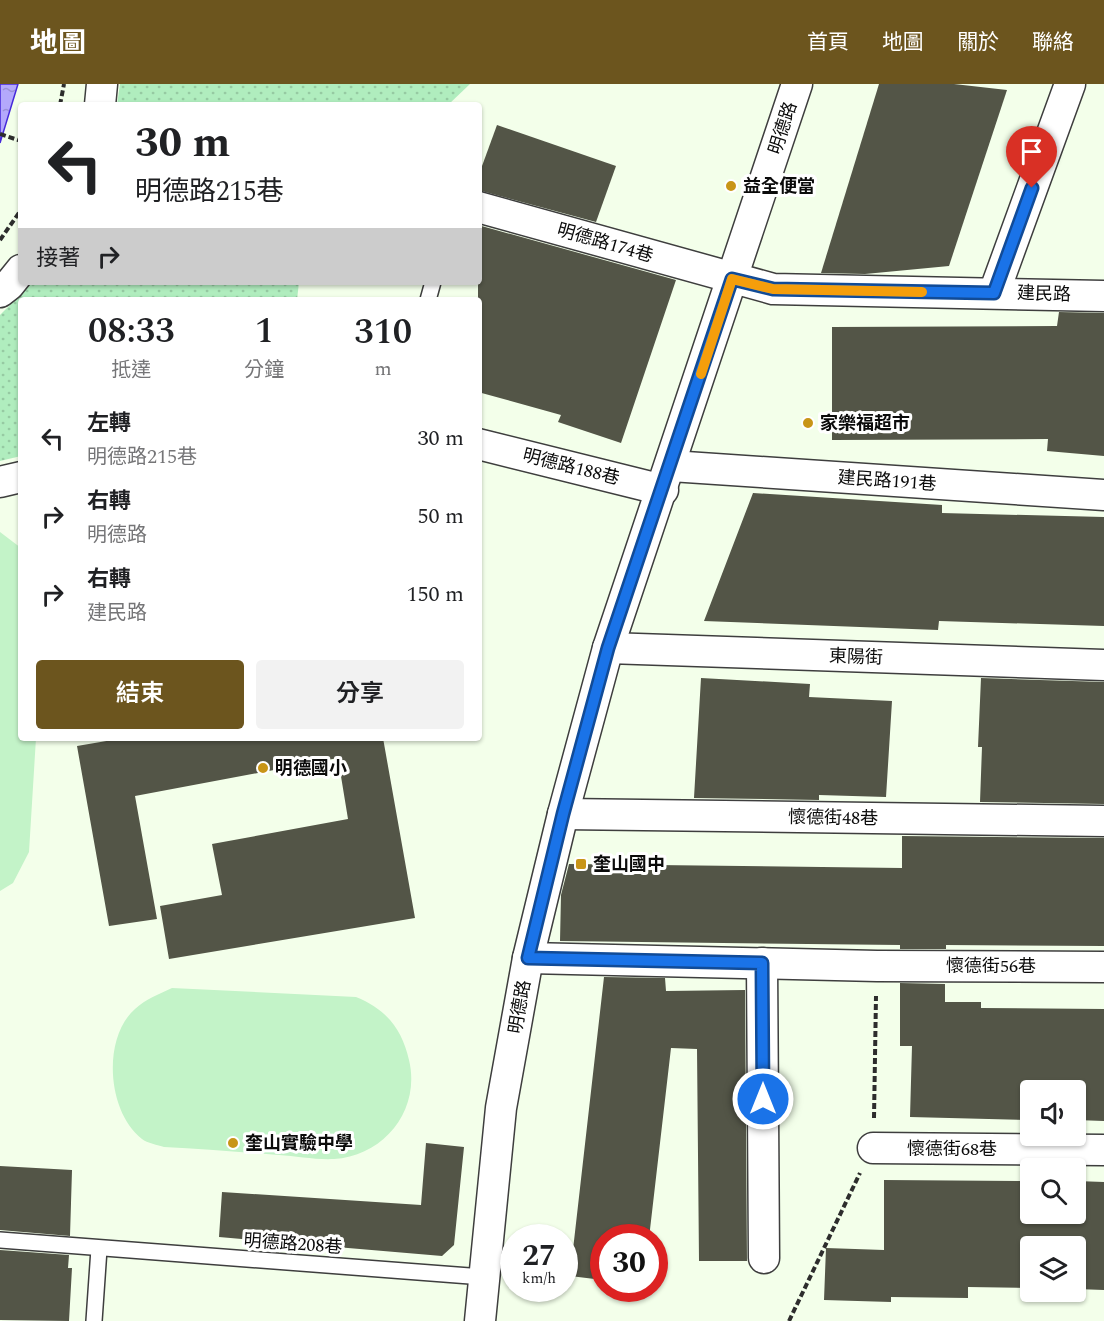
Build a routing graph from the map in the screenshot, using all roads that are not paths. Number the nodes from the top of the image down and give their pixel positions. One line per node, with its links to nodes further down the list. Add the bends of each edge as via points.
1 (102, 84): 4 (street)
2 (797, 84): 7 (street, 明德路)
3 (1070, 84): 9 (street)
4 (100, 102)
5 (482, 208): 7 (street, 明德路174巷)
6 (18, 274): 8 (street)
7 (732, 279): 9 (street, 建民路, via 773,289); 13 (street, 明德路)
8 (0, 292)
9 (994, 293): 10 (street, 建民路)
10 (1104, 296)
11 (482, 445): 13 (street, 明德路188巷)
12 (18, 478): 14 (street)
13 (667, 478): 15 (street, 建民路191巷); 16 (street, 明德路)
14 (0, 482)
15 (1104, 495)
16 (608, 648): 17 (street, 東陽街); 18 (street, 明德路)
17 (1104, 665)
18 (563, 814): 19 (street, 懷德街48巷); 20 (street, 明德路)
19 (1104, 821)
20 (528, 958): 21 (street, 懷德街56巷); 28 (street, 明德路, via 501,1108)
21 (762, 963): 22 (street, 懷德街56巷); 27 (street)
22 (1104, 967)
23 (873, 1148): 24 (street, 懷德街68巷)
24 (1104, 1150)
25 (0, 1240): 26 (lane, 明德路208巷)
26 (99, 1249): 28 (lane, 明德路208巷); 29 (lane)
27 (764, 1258)
28 (483, 1277): 30 (street, 明德路)
29 (94, 1321)
30 (480, 1321)

